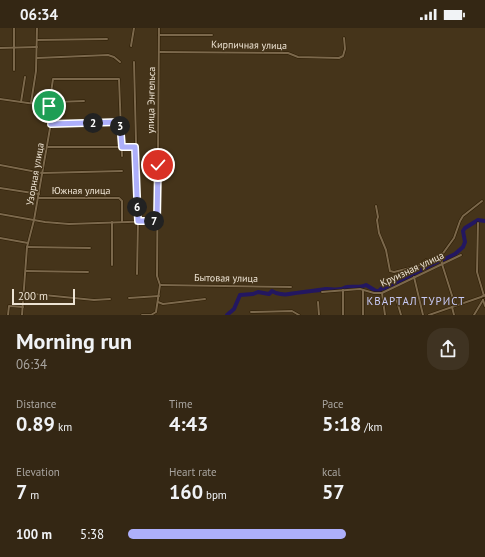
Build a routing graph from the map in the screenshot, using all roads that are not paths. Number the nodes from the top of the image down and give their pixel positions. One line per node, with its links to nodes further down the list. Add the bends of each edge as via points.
1 (14, 28): 13 (street)
2 (37, 28): 9 (street)
3 (134, 28): 10 (street)
4 (159, 28): 5 (street, улица Энгельса)
5 (159, 35): 6 (street); 14 (street, улица Энгельса)
6 (212, 35)
7 (344, 38): 14 (street, Кирпичная улица, via 344,53 339,58 298,57 288,53)
8 (107, 39): 9 (street)
9 (37, 40): 11 (street)
10 (131, 46)
11 (37, 47): 13 (street); 15 (street)
12 (0, 48): 13 (street)
13 (14, 48): 18 (street)
14 (159, 52): 43 (street, улица Энгельса)
15 (37, 58): 16 (street, via 108,55); 23 (street)
16 (120, 62)
17 (134, 62): 30 (street)
18 (14, 70)
19 (25, 77): 22 (street)
20 (0, 99): 22 (street)
21 (84, 101): 25 (street, via 56,102)
22 (21, 102): 23 (street)
23 (31, 103): 24 (street)
24 (49, 106): 25 (street); 26 (street, via 53,79 119,78)
25 (53, 109): 27 (street, Узорная улица)
26 (120, 122): 27 (street); 29 (street)
27 (51, 124): 28 (street, Узорная улица)
28 (48, 147): 29 (street); 34 (street, Узорная улица)
29 (122, 147): 30 (street); 31 (street)
30 (135, 147): 42 (street)
31 (122, 156)
32 (0, 165): 34 (street)
33 (122, 171): 34 (street)
34 (42, 173): 36 (street, Узорная улица)
35 (0, 188): 36 (street, Южная улица)
36 (39, 194): 37 (street, Узорная улица)
37 (38, 198): 41 (street, Узорная улица); 45 (street, Южная улица, via 119,198 122,201)
38 (482, 201): 52 (street, via 463,216 454,238)
39 (376, 206): 52 (street, via 379,233 390,271 418,266 426,260)
40 (0, 214): 41 (street)
41 (34, 220): 44 (street, via 69,224); 48 (street, Узорная улица)
42 (138, 221): 43 (street); 45 (street); 57 (street)
43 (157, 221): 59 (street, улица Энгельса, via 157,276)
44 (112, 222): 45 (street); 53 (street)
45 (122, 222)
46 (478, 223): 67 (street, via 477,272)
47 (0, 238): 48 (street)
48 (28, 244): 49 (street, Узорная улица)
49 (28, 247): 50 (street); 55 (street, Узорная улица)
50 (90, 248)
51 (461, 255): 54 (street, Круизная улица)
52 (441, 258): 54 (street)
53 (112, 264)
54 (442, 264): 58 (street, Круизная улица); 74 (street)
55 (26, 271): 56 (street); 64 (street, Узорная улица)
56 (88, 272)
57 (137, 274)
58 (414, 277): 65 (street, Круизная улица); 90 (street)
59 (160, 285): 60 (street, Бытовая улица); 66 (street, улица Энгельса)
60 (291, 287)
61 (344, 290): 62 (street, Круизная улица); 63 (street, Круизная улица); 86 (street)
62 (363, 290): 65 (street, Круизная улица); 87 (street)
63 (322, 292)
64 (24, 293): 70 (street, via 94,300); 76 (street, Узорная улица)
65 (382, 293): 88 (street)
66 (159, 296): 68 (street); 72 (street, улица Энгельса)
67 (483, 297): 74 (street); 75 (street); 80 (street)
68 (129, 298)
69 (396, 298): 89 (street)
70 (110, 299)
71 (206, 299): 72 (street, via 163,304)
72 (158, 302): 78 (street, улица Энгельса)
73 (318, 302): 85 (street)
74 (453, 306): 79 (street); 92 (street)
75 (485, 306)
76 (23, 307): 81 (street, via 9,306); 82 (street, Узорная улица)
77 (251, 312): 84 (street, via 292,311)
78 (154, 314): 83 (street)
79 (436, 314): 91 (street)
80 (473, 314)
81 (8, 315)
82 (22, 315)
83 (142, 315)
84 (300, 315)
85 (319, 315)
86 (343, 315)
87 (363, 315)
88 (385, 315)
89 (401, 315)
90 (423, 315)
91 (429, 315)
92 (454, 315)

